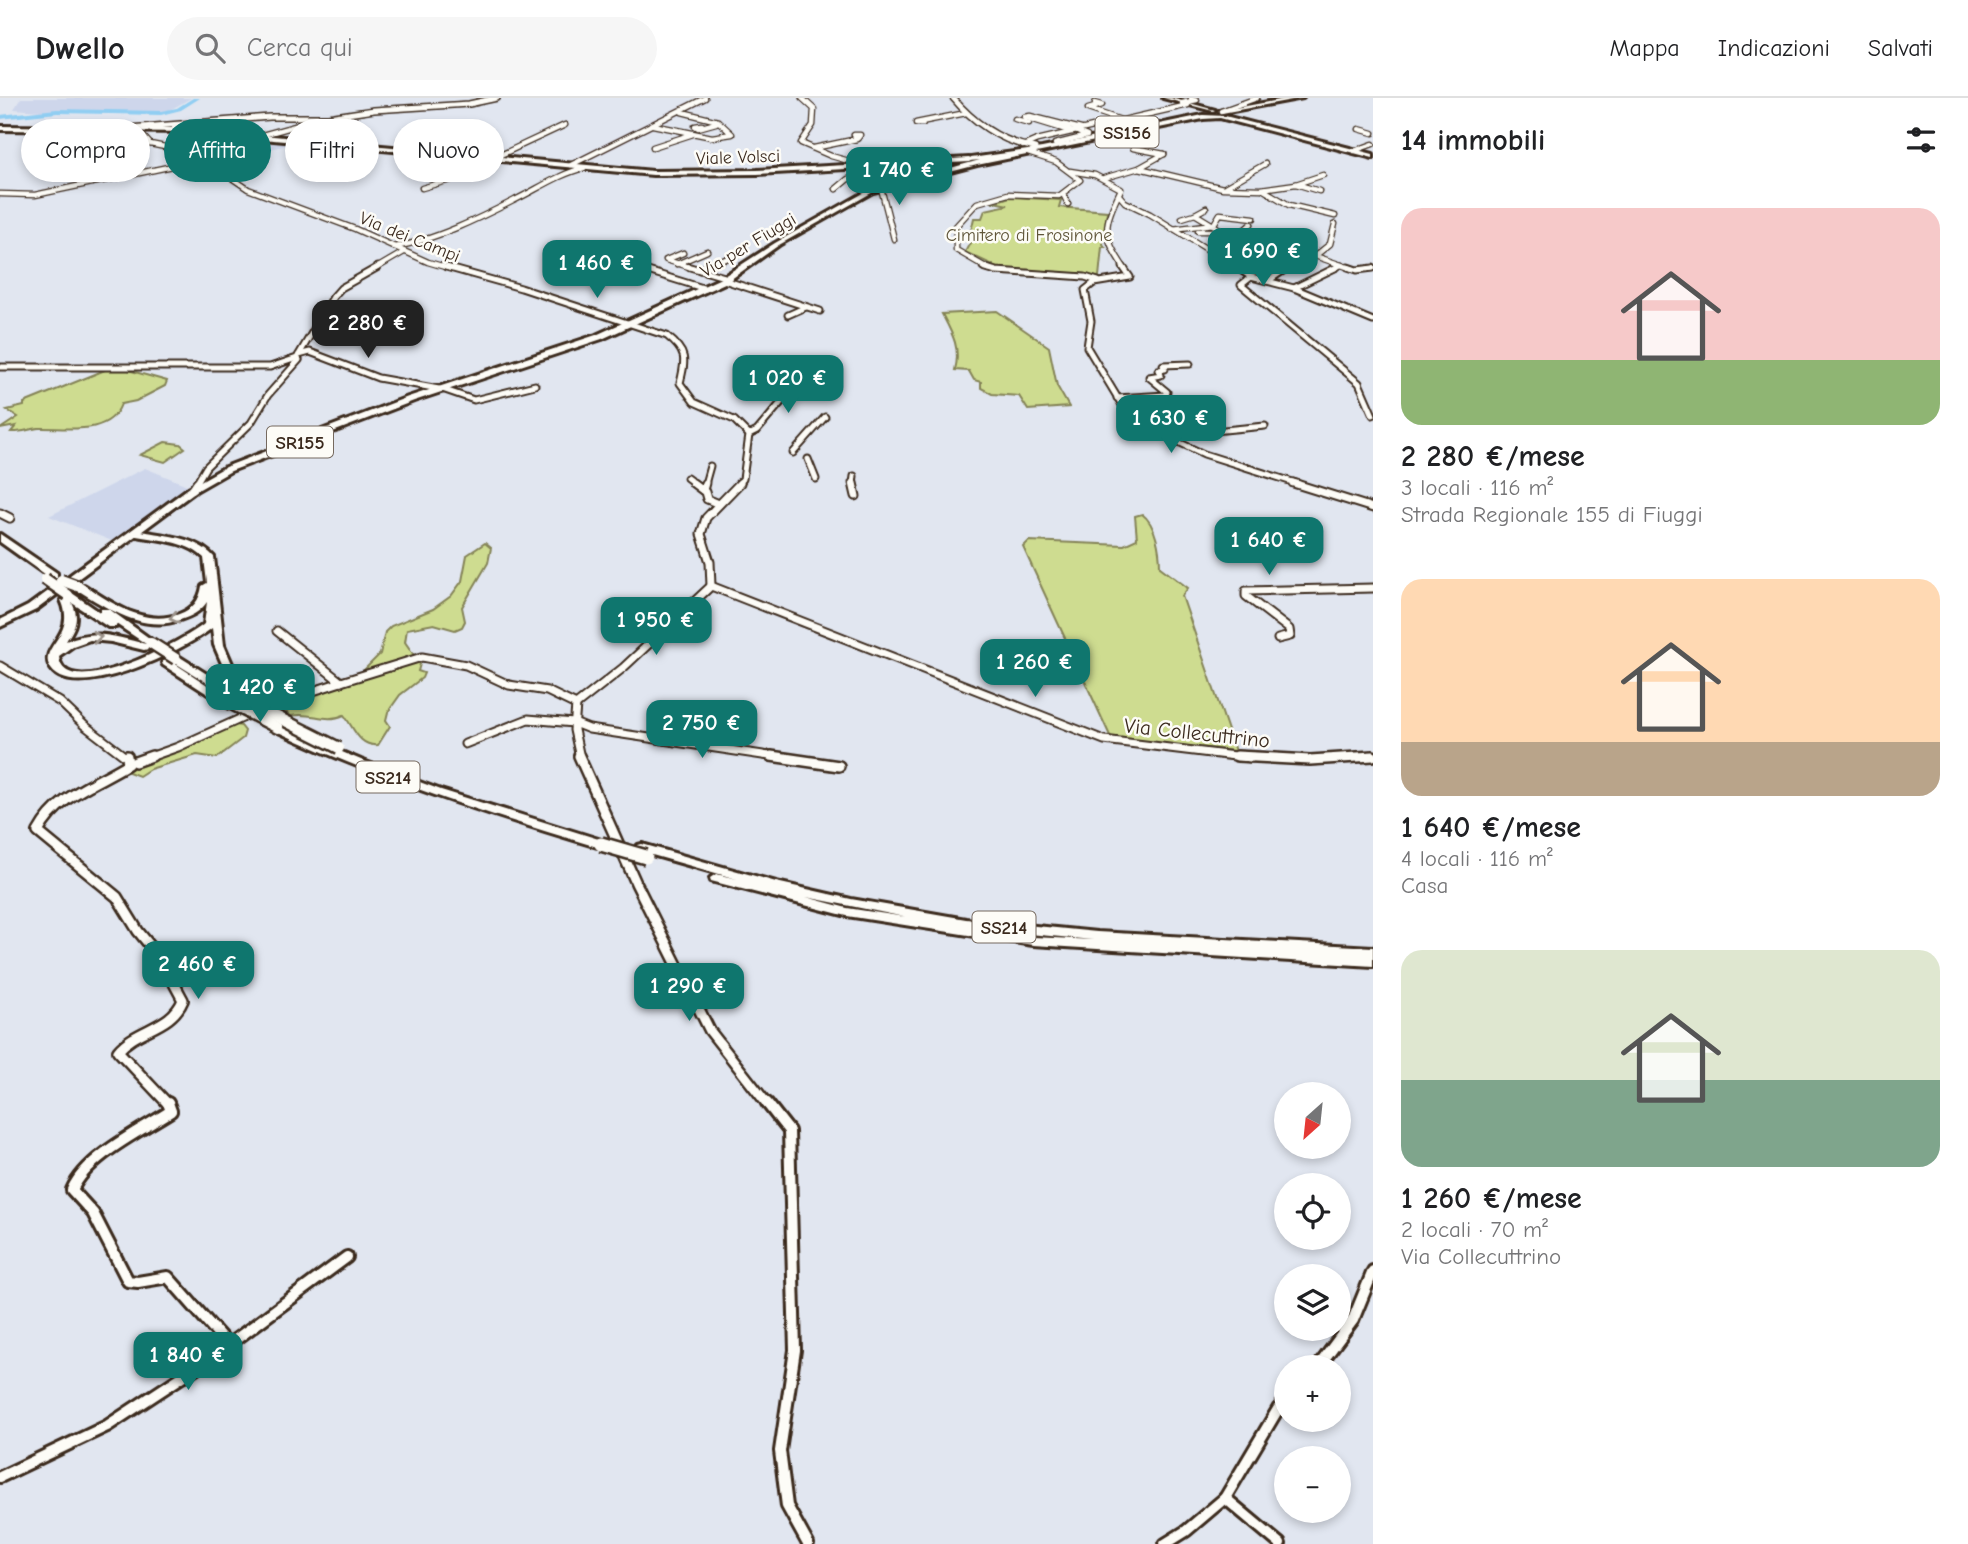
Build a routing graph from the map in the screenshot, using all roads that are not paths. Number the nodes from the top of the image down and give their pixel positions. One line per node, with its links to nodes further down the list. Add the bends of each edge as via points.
1 (498, 98): 13 (street)
2 (705, 98): 10 (street)
3 (802, 98): 41 (street, via 814,108 815,120 801,142)
4 (953, 98): 11 (street)
5 (1165, 98): 8 (main road)
6 (1257, 98): 12 (street)
7 (1300, 98): 12 (main road, SS156)
8 (1188, 100): 12 (main road); 16 (street)
9 (1095, 103): 16 (street, via 1102,105 1088,109)
10 (682, 112): 17 (street); 20 (street)
11 (967, 113): 18 (street); 44 (street, via 991,132)
12 (1217, 114): 32 (main road, SS156); 45 (main road)
13 (328, 117): 14 (street); 28 (street)
14 (244, 119)
15 (1014, 119): 31 (street)
16 (1122, 120): 22 (street)
17 (721, 123): 21 (street); 27 (street, via 732,134)
18 (923, 123)
19 (565, 125): 46 (street)
20 (653, 125): 27 (street); 52 (street, via 591,154)
21 (702, 125)
22 (1093, 127): 26 (street); 32 (street)
23 (0, 128): 24 (main road, Viale Volsci)
24 (21, 128)
25 (1359, 129): 30 (street)
26 (1082, 130): 29 (street); 29 (street, via 1024,117)
27 (678, 131): 39 (street, via 695,134)
28 (271, 132)
29 (1074, 132): 31 (street); 36 (street, via 1087,136)
30 (1373, 133)
31 (1065, 134): 33 (street)
32 (1116, 135): 40 (main road, SS156)
33 (1056, 136): 36 (street); 44 (street)
34 (858, 138): 41 (street)
35 (271, 139): 43 (main road, Viale Volsci)
36 (1069, 140): 40 (street)
37 (148, 142): 37 (street, via 94,145 98,149)
38 (1373, 144): 45 (street)
39 (653, 146)
40 (1053, 146): 44 (main road, SS156)
41 (814, 148): 53 (street)
42 (1133, 148): 55 (street, via 1164,154)
43 (393, 150)
44 (1029, 150): 49 (main road, Viale Volsci); 56 (street)
45 (1359, 151): 47 (main road)
46 (504, 154)
47 (1373, 156)
48 (504, 161): 52 (main road, Viale Volsci)
49 (971, 162): 50 (main road, Viale Volsci); 60 (main road, Via per Fiuggi / SR155)
50 (907, 164): 53 (main road, Viale Volsci); 60 (street)
51 (1265, 164): 66 (street)
52 (575, 167): 53 (main road, Viale Volsci, via 721,173); 86 (street, via 551,184 476,218 414,244)
53 (859, 167): 58 (street)
54 (164, 168): 70 (street, via 35,195)
55 (1139, 168): 59 (street); 66 (street)
56 (1070, 171): 59 (street); 71 (street, via 1080,180)
57 (1323, 174): 63 (street)
58 (873, 177): 64 (street); 67 (street, via 848,179)
59 (1103, 178): 72 (street, via 1119,187)
60 (910, 180): 64 (main road, Via per Fiuggi / SR155)
61 (240, 182): 86 (street, Via dei Campi)
62 (443, 182): 65 (street)
63 (1296, 184): 68 (street); 69 (street)
64 (885, 186): 85 (street); 97 (main road, Via per Fiuggi / SR155, via 777,244)
65 (422, 188)
66 (1223, 188): 68 (street)
67 (836, 189)
68 (1261, 189): 76 (street, via 1289,205)
69 (1320, 191)
70 (0, 194)
71 (1063, 194): 73 (street); 100 (street, via 1014,192 977,204 956,226 956,250 996,271)
72 (1119, 195): 82 (street); 100 (street, via 1109,214 1107,243 1130,276)
73 (1068, 204)
74 (1206, 208): 75 (street)
75 (1195, 214): 77 (street); 79 (street)
76 (1335, 216)
77 (1182, 218)
78 (1254, 218): 79 (street, via 1220,214)
79 (1214, 224): 82 (street); 83 (street)
80 (1251, 224): 83 (street, via 1243,231)
81 (1335, 224): 93 (street, via 1330,244 1315,256)
82 (1171, 229): 84 (street)
83 (1223, 231): 84 (street)
84 (1178, 234): 96 (street)
85 (894, 239)
86 (393, 247): 88 (street, Via dei Campi)
87 (707, 251): 92 (street)
88 (404, 252): 107 (street, Via dei Campi); 108 (street, via 341,288)
89 (683, 253): 92 (street, via 666,260)
90 (737, 254): 95 (street)
91 (1300, 260): 98 (street)
92 (677, 264): 95 (street)
93 (1341, 265): 94 (street); 101 (street)
94 (1373, 268)
95 (700, 270): 97 (street)
96 (1251, 278): 98 (street); 115 (street, via 1241,285 1353,377)
97 (726, 279): 102 (main road, Via per Fiuggi / SR155); 103 (street)
98 (1268, 281): 101 (street)
99 (615, 282): 102 (street, via 624,278 617,276 638,268)
100 (1092, 282): 114 (street, via 1085,290 1091,321 1086,346)
101 (1294, 288): 106 (street)
102 (706, 289): 107 (main road, Via per Fiuggi / SR155)
103 (806, 307): 104 (street); 105 (street)
104 (820, 312)
105 (788, 315)
106 (1373, 321)
107 (632, 323): 113 (main road, SR155); 119 (street, Via dei Campi, via 667,336 681,347 685,362 680,383 694,402 734,419)
108 (298, 357): 110 (street, via 253,369); 113 (street, via 310,352 376,377); 127 (street, via 251,423 206,467)
109 (1190, 364): 114 (street, via 1163,365 1165,369 1158,370 1161,375 1149,377 1166,395)
110 (0, 367)
111 (808, 376): 119 (street)
112 (535, 385): 113 (street, via 474,401)
113 (441, 389): 127 (main road, SR155, via 228,469)
114 (1117, 398): 120 (street, via 1131,420)
115 (1370, 404): 116 (street)
116 (1373, 415)
117 (825, 417): 121 (street)
118 (1265, 426): 120 (street)
119 (749, 435): 130 (street, via 743,479)
120 (1163, 436): 131 (street, via 1276,479)
121 (793, 453)
122 (808, 459): 126 (street)
123 (710, 466): 128 (street)
124 (854, 476): 129 (street)
125 (687, 478): 128 (street)
126 (816, 479)
127 (193, 489): 134 (main road, SR155)
128 (703, 491): 130 (street, via 706,499)
129 (856, 496)
130 (719, 504): 139 (street, via 706,518 701,534 710,562)
131 (1373, 508)
132 (0, 513): 133 (street)
133 (10, 518)
134 (135, 533): 137 (main road, via 201,549 209,557); 143 (main road, SR155, via 32,608)
135 (0, 537): 138 (main road)
136 (0, 547): 138 (main road)
137 (209, 569): 141 (main road, one-way to 141, via 201,606 167,621 133,618); 142 (main road)
138 (53, 580): 141 (main road, bridge); 141 (main road, bridge, via 54,590)
139 (711, 586): 150 (street, via 624,668); 154 (street, Via Collecuttrino, via 1104,740 1262,759)
140 (1373, 588): 145 (street, via 1244,592 1289,629 1290,636)
141 (72, 593): 146 (main road, SS214); 147 (main road, via 72,624)
142 (213, 598): 147 (main road, via 206,629 121,670 75,677 54,667); 152 (main road, bridge, via 219,645 234,680 288,719)
143 (0, 624)
144 (277, 631): 149 (street)
145 (1278, 639)
146 (148, 645): 147 (main road, one-way to 146, via 71,643 99,636); 152 (main road, SS214, bridge)
147 (53, 657)
148 (0, 666): 163 (street, via 60,702 127,755 128,764 54,807 38,832 117,897 161,959 183,1000 172,1018 118,1051 171,1111 92,1163 72,1190 93,1213 128,1281 137,1284 168,1277)
149 (341, 682): 150 (street, via 422,657 466,665 509,685 547,691); 155 (street, via 261,709)
150 (576, 705): 151 (street)
151 (574, 722): 153 (street, via 522,720); 156 (street, via 589,729); 168 (street, via 581,765 710,1031 789,1131 795,1350 780,1451 787,1506)
152 (283, 726): 157 (main road, SS214, bridge); 157 (main road, SS214, via 332,754)
153 (465, 744)
154 (1373, 755)
155 (135, 762)
156 (839, 766)
157 (449, 794): 158 (main road, SS214, bridge)
158 (644, 853): 159 (main road, SS214, via 826,898 966,923 1084,935); 160 (main road, SS214, via 771,894 962,932 1081,945)
159 (1373, 952)
160 (1373, 961)
161 (347, 1257): 163 (street)
162 (1373, 1271): 164 (street, via 1353,1320)
163 (228, 1345): 166 (street, via 107,1426)
164 (1327, 1355)
165 (1274, 1416): 167 (street)
166 (0, 1477)
167 (1224, 1498): 169 (street); 170 (street)
168 (808, 1544)
169 (1165, 1544)
170 (1280, 1544)

